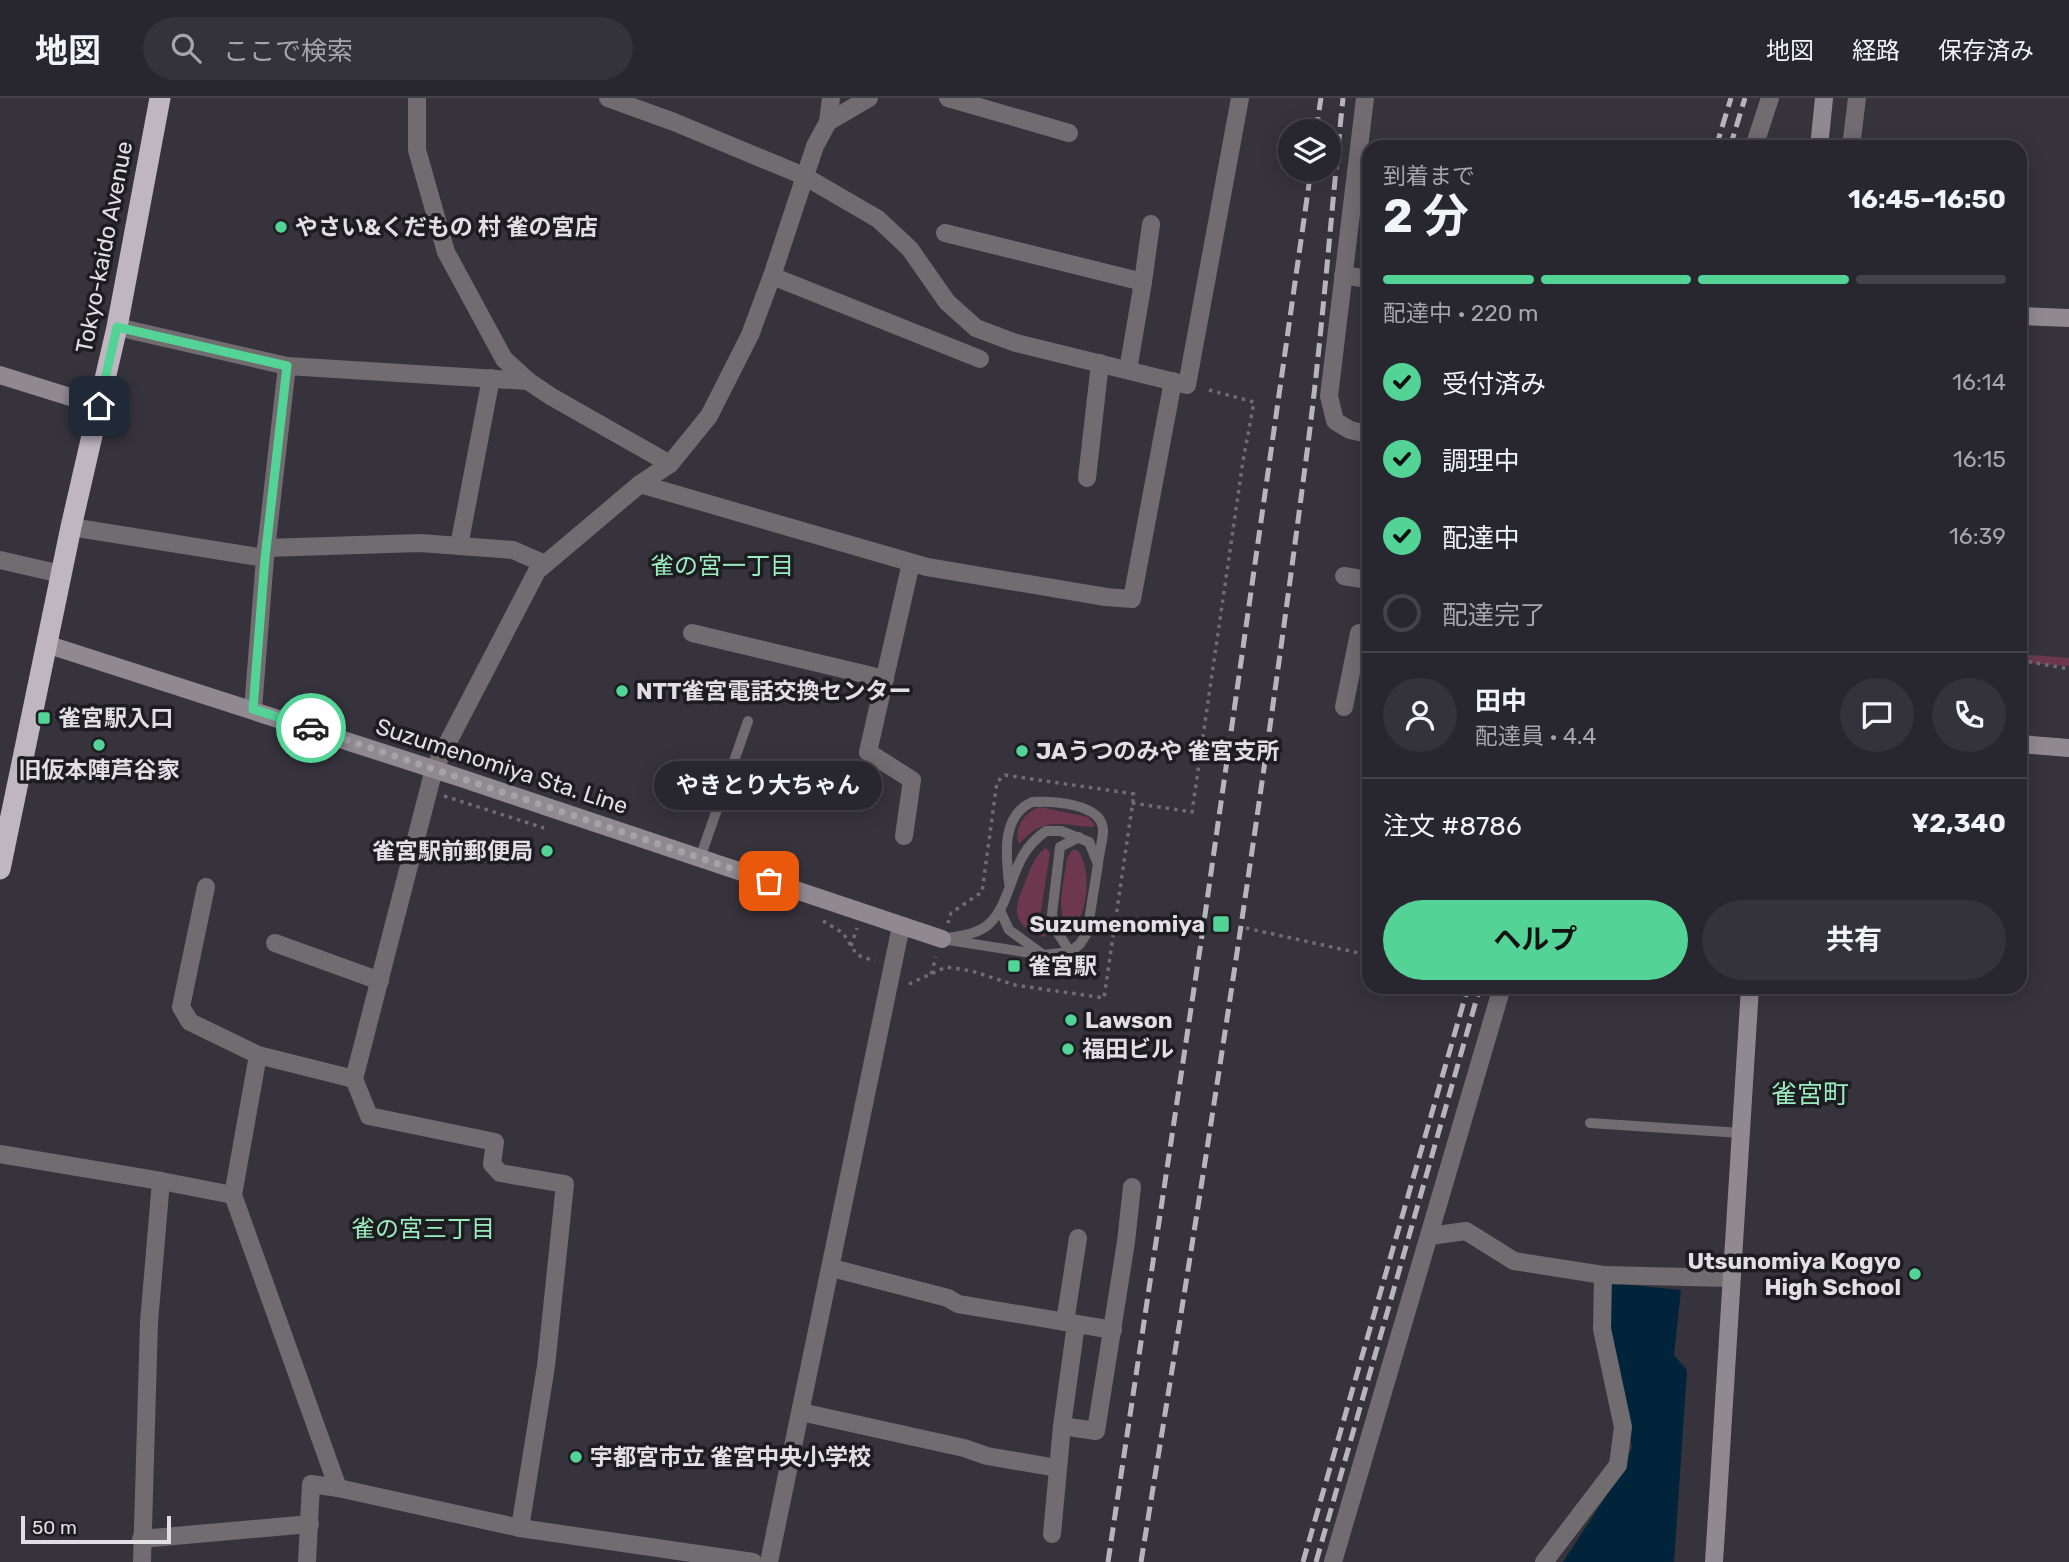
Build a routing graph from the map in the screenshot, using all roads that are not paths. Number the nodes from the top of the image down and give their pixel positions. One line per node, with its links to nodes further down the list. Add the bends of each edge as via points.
1 (160, 98): 26 (highway, Tokyo-kaido Avenue)
2 (417, 98): 33 (street, via 417,150 446,252 504,359)
3 (608, 98): 17 (street)
4 (831, 98): 12 (street)
5 (869, 98): 12 (street)
6 (948, 98): 13 (street)
7 (1240, 98): 34 (street)
8 (1365, 98): 20 (street)
9 (1770, 98): 14 (street)
10 (1824, 98): 15 (main road)
11 (1857, 98): 16 (street)
12 (828, 122): 17 (street)
13 (1069, 133)
14 (1756, 140)
15 (1820, 140)
16 (1852, 140)
17 (804, 176): 21 (street); 28 (street, via 878,219 910,250 947,302 975,328)
18 (1151, 224): 23 (street)
19 (945, 233): 23 (street)
20 (1343, 275): 22 (street); 36 (street, via 1329,396 1335,421)
21 (772, 276): 27 (street); 37 (street, via 750,335 709,416)
22 (1362, 278)
23 (1143, 282): 30 (street)
24 (2027, 316): 25 (main road)
25 (2069, 318)
26 (117, 327): 29 (street); 35 (highway, Tokyo-kaido Avenue)
27 (980, 359)
28 (1100, 363): 30 (street); 38 (street)
29 (287, 366): 32 (street); 42 (street)
30 (1128, 370): 34 (street)
31 (0, 375): 35 (main road)
32 (491, 378): 33 (street); 41 (street)
33 (528, 380): 37 (street)
34 (1180, 383): 44 (street, via 1132,599)
35 (99, 406): 40 (highway, Tokyo-kaido Avenue)
36 (1362, 433)
37 (670, 464): 39 (street)
38 (1087, 478)
39 (640, 484): 44 (street); 45 (street)
40 (71, 527): 42 (street); 46 (highway, Tokyo-kaido Avenue)
41 (459, 546): 42 (street, via 420,543); 45 (street, via 513,550)
42 (266, 553): 54 (street)
43 (0, 560): 46 (street)
44 (911, 563): 52 (street)
45 (545, 564): 58 (street)
46 (61, 574): 51 (highway, Tokyo-kaido Avenue)
47 (1344, 576): 48 (street)
48 (1362, 579)
49 (692, 634): 52 (street)
50 (1362, 634): 53 (street)
51 (46, 643): 54 (main road, Suzumenomiya Sta. Line); 59 (highway, Tokyo-kaido Avenue)
52 (885, 679): 60 (street, via 868,752 912,780)
53 (1344, 706)
54 (253, 709): 58 (main road, Suzumenomiya Sta. Line)
55 (748, 721): 62 (lane)
56 (2027, 745): 57 (main road)
57 (2069, 748)
58 (435, 769): 62 (main road, Suzumenomiya Sta. Line); 73 (street)
59 (4, 817): 64 (highway, Tokyo-kaido Avenue)
60 (904, 836)
61 (1079, 837): 63 (lane, via 1089,842); 65 (lane, via 1046,831 1026,851); 71 (lane, via 1060,847 1052,914)
62 (700, 858): 68 (main road, Suzumenomiya Sta. Line)
63 (1098, 864): 65 (lane, via 1103,828 1097,817 1075,806 1032,802 1018,812 1008,832); 71 (lane, via 1087,933)
64 (0, 869)
65 (1009, 886): 67 (lane)
66 (206, 887): 76 (street, via 181,1007 190,1023)
67 (1000, 910): 69 (lane, via 988,925 971,934); 72 (lane, via 1009,930)
68 (901, 926): 69 (main road, Suzumenomiya Sta. Line); 86 (street)
69 (942, 939): 72 (lane)
70 (275, 943): 73 (street)
71 (1070, 952): 72 (lane)
72 (1043, 955)
73 (380, 981): 77 (street)
74 (1500, 994): 84 (street)
75 (1750, 994): 79 (main road)
76 (258, 1055): 77 (street); 83 (street)
77 (354, 1079): 96 (street, via 369,1116 495,1142 492,1164 500,1173 565,1184 546,1366)
78 (1590, 1123): 79 (lane)
79 (1741, 1133): 88 (main road)
80 (0, 1154): 81 (street)
81 (162, 1181): 83 (street); 98 (street, via 149,1322)
82 (1132, 1187): 90 (street)
83 (233, 1195): 94 (street)
84 (1430, 1236): 87 (street, via 1466,1231 1514,1261); 103 (street)
85 (1078, 1238): 89 (street)
86 (832, 1268): 89 (street, via 958,1304); 91 (street)
87 (1603, 1275): 88 (street); 104 (street, via 1602,1329 1623,1427 1618,1465)
88 (1731, 1278): 105 (main road)
89 (1070, 1323): 90 (street); 92 (street)
90 (1113, 1330): 92 (street, via 1096,1431)
91 (801, 1412): 93 (street); 102 (street)
92 (1062, 1426): 93 (street)
93 (1057, 1468): 97 (street)
94 (338, 1488): 95 (street, via 311,1484); 96 (street)
95 (310, 1524): 98 (street); 100 (street)
96 (520, 1528): 101 (street)
97 (1052, 1534)
98 (141, 1539): 99 (street)
99 (142, 1562)
100 (307, 1562)
101 (753, 1562)
102 (769, 1562)
103 (1332, 1562)
104 (1544, 1562)
105 (1714, 1562)

